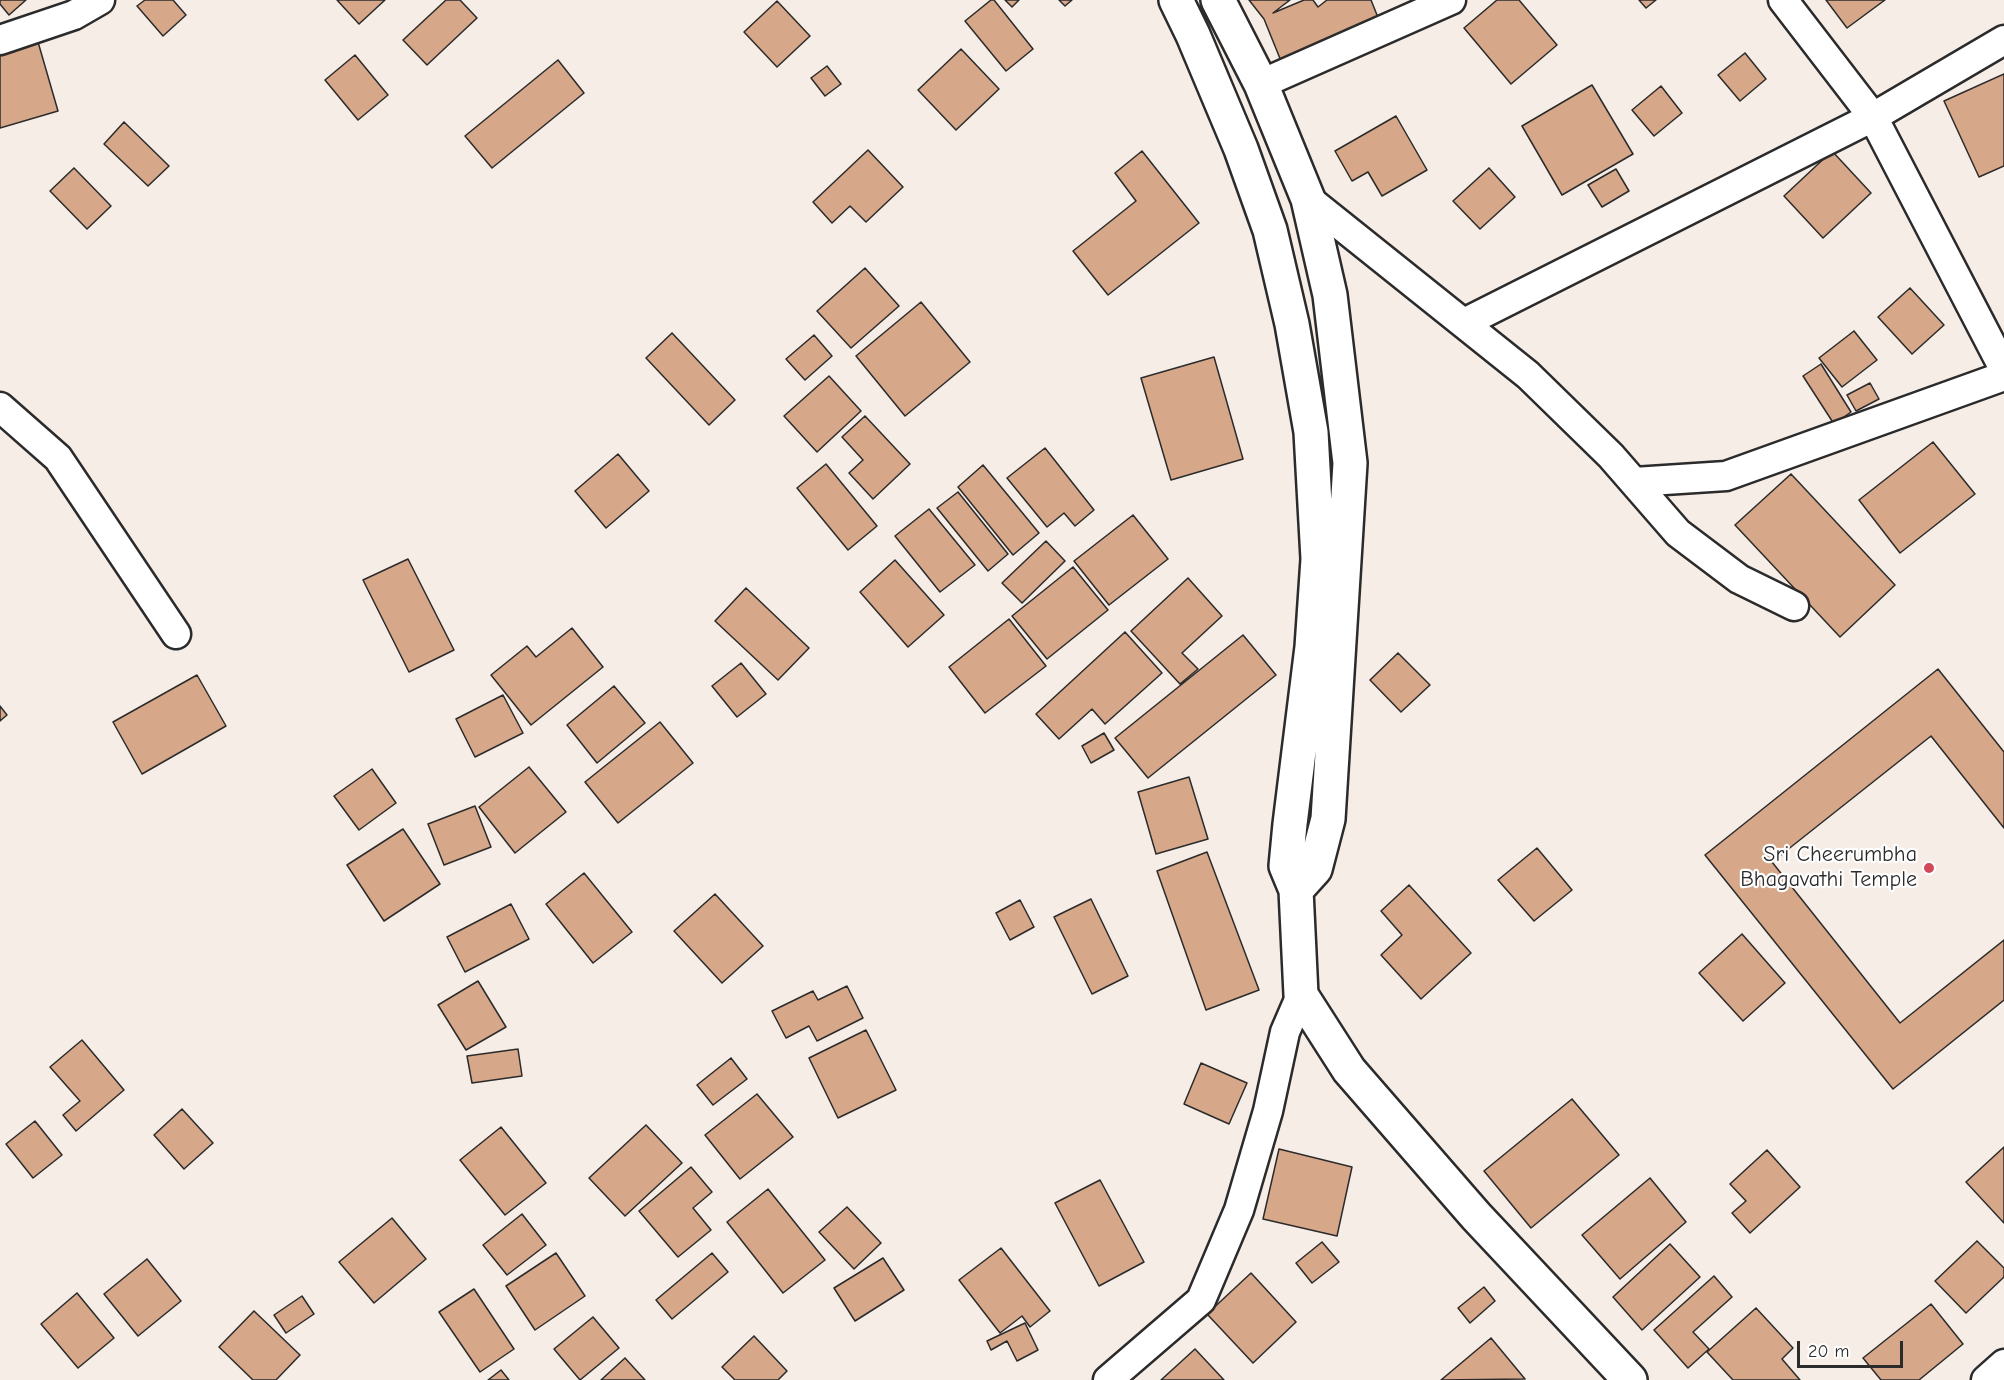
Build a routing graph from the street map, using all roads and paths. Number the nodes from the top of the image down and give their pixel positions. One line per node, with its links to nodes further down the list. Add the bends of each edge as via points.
1 (100, 0): 6 (street, via 74,15)
2 (1176, 0): 18 (street, via 1241,149 1270,230 1311,432 1318,559 1312,647 1286,866)
3 (1218, 0): 8 (street)
4 (1450, 0): 8 (street)
5 (1783, 0): 9 (street)
6 (0, 40)
7 (2004, 40): 9 (street)
8 (1261, 84): 10 (street)
9 (1873, 117): 11 (street); 12 (street)
10 (1308, 199): 11 (street); 18 (street, via 1330,295 1350,464 1328,819 1316,869)
11 (1464, 323): 15 (street, via 1528,375)
12 (2004, 369)
13 (2004, 376): 15 (street, via 1726,476)
14 (0, 407): 17 (street, via 58,458)
15 (1634, 482): 16 (street, via 1678,534 1738,579)
16 (1794, 606)
17 (176, 634)
18 (1296, 890): 19 (street)
19 (1301, 995): 21 (street, via 1285,1032 1268,1111 1239,1210 1201,1300); 22 (street, via 1349,1070 1476,1216)
20 (2004, 1364): 23 (street)
21 (1108, 1380)
22 (1630, 1380)
23 (1986, 1380)

